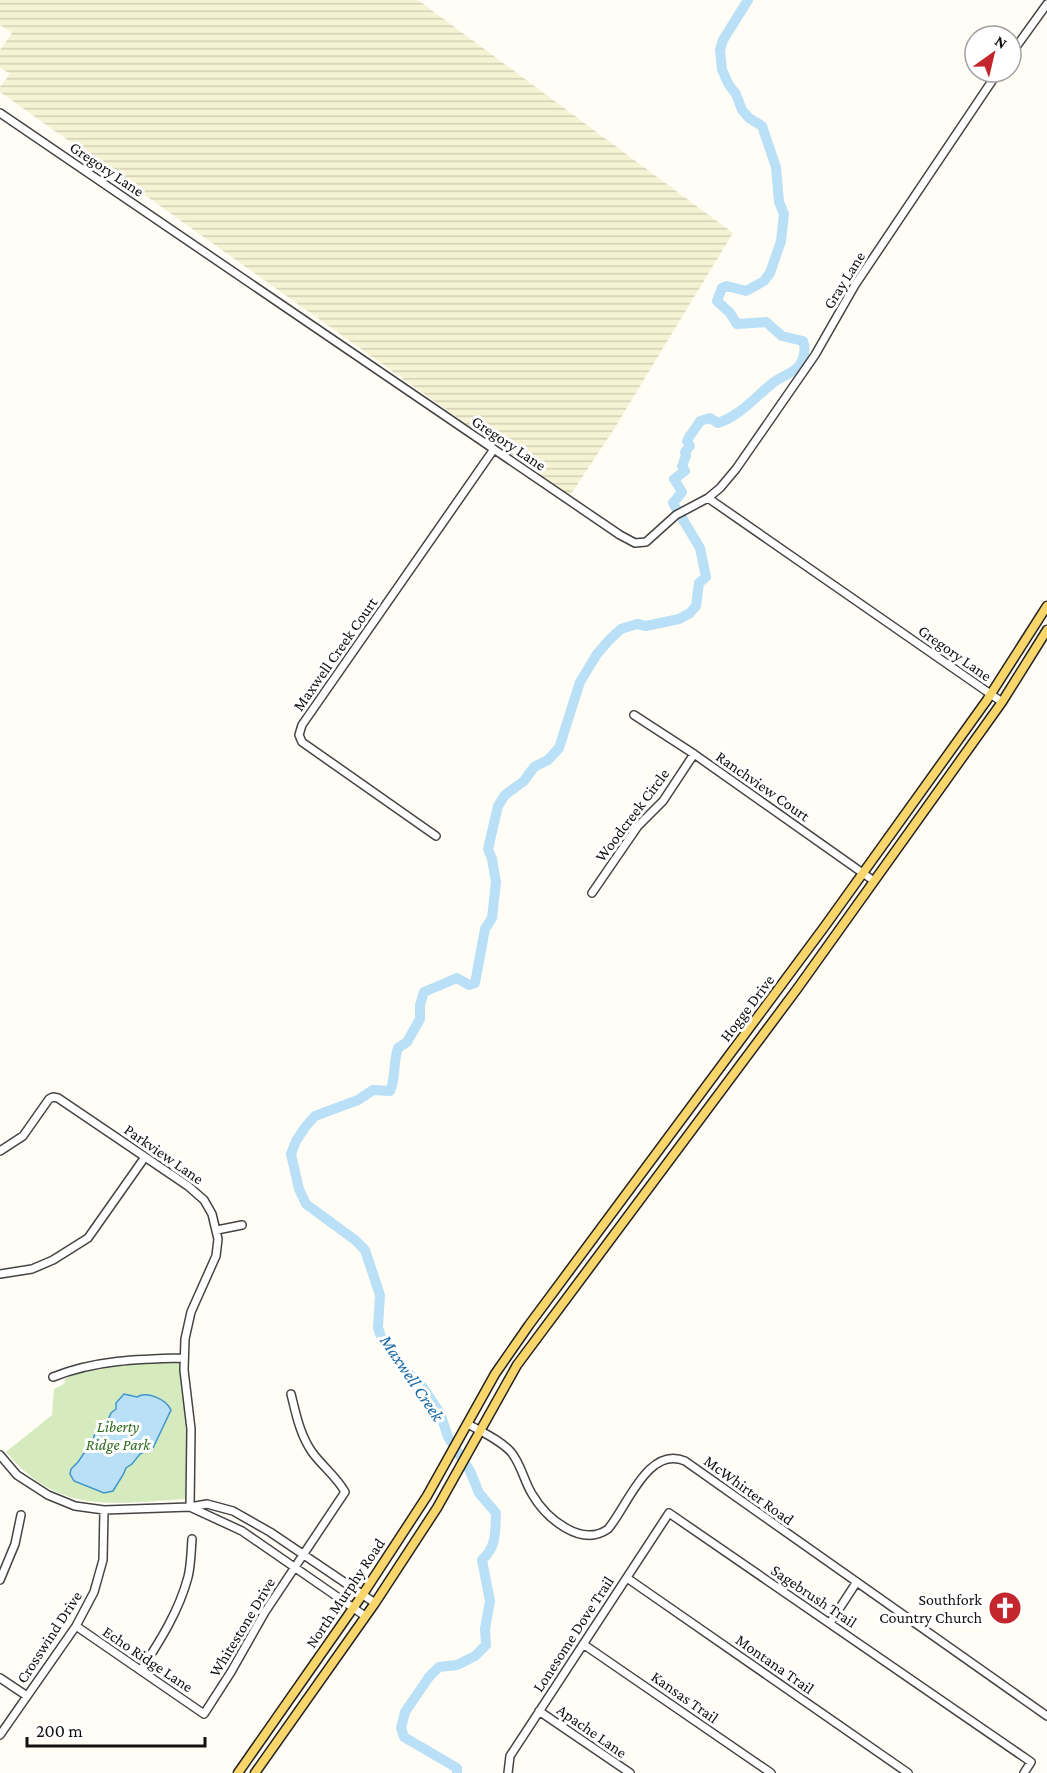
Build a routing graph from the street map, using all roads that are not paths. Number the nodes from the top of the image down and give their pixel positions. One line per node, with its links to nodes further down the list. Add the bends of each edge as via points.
1 (1047, 4): 2 (street)
2 (1023, 37)
3 (990, 84): 6 (street, Gray Lane, via 855,285 815,355 736,469)
4 (0, 113): 5 (street, Gregory Lane)
5 (494, 449): 6 (street, Gregory Lane, via 635,543 649,541 680,513); 13 (street, Maxwell Creek Court, via 302,725 299,735 302,742)
6 (708, 498): 9 (street, Gregory Lane)
7 (1047, 606): 9 (main road, Hogge Drive)
8 (1047, 630): 10 (main road, Hogge Drive)
9 (991, 694): 10 (street, Gregory Lane); 14 (main road, Hogge Drive)
10 (1002, 702): 15 (main road, Hogge Drive)
11 (634, 715): 12 (street, Ranchview Court)
12 (694, 754): 14 (street, Ranchview Court); 16 (street, Woodcreek Circle)
13 (436, 836)
14 (864, 873): 15 (street, Ranchview Court); 17 (main road, Hogge Drive)
15 (874, 881): 18 (main road, Hogge Drive)
16 (592, 893)
17 (760, 1016): 18 (main road); 21 (main road, Hogge Drive)
18 (771, 1024): 22 (main road, Hogge Drive)
19 (0, 1151): 20 (street, Parkview Lane, via 23,1136 53,1097)
20 (145, 1157): 24 (street, Parkview Lane, via 204,1200); 25 (street, via 88,1238 32,1269)
21 (630, 1188): 22 (main road); 29 (main road, Hogge Drive, via 495,1374)
22 (641, 1196): 30 (main road, Hogge Drive, via 517,1365)
23 (242, 1226): 24 (street)
24 (217, 1230): 26 (street, Parkview Lane, via 216,1256 189,1319)
25 (0, 1274)
26 (183, 1358): 27 (street, via 118,1360); 32 (street, Parkview Lane, via 191,1429)
27 (53, 1377)
28 (291, 1394): 37 (street, Whitestone Drive, via 311,1451 345,1492)
29 (466, 1428): 30 (street, McWhirter Road); 42 (main road, North Murphy Road, via 427,1497)
30 (480, 1431): 41 (street, McWhirter Road, via 510,1452 540,1506 573,1532 593,1536 608,1529 651,1467 676,1458 690,1464); 43 (main road, North Murphy Road, via 437,1508)
31 (0, 1455): 33 (street, via 17,1474 48,1495 75,1506)
32 (190, 1507): 33 (street); 37 (street, via 207,1504 234,1511); 38 (street, via 242,1532)
33 (105, 1510): 47 (street, Crosswind Drive, via 98,1578)
34 (669, 1513): 39 (street, Lonesome Dove Trail); 46 (street, Sagebrush Trail)
35 (21, 1515): 40 (street, via 15,1544)
36 (192, 1539): 49 (street, via 188,1575 179,1603)
37 (303, 1554): 38 (street, Whitestone Drive); 42 (street)
38 (294, 1568): 44 (street); 53 (street, Whitestone Drive)
39 (627, 1578): 48 (street, Lonesome Dove Trail); 61 (street, Montana Trail)
40 (0, 1580)
41 (856, 1583): 46 (street); 54 (street, McWhirter Road)
42 (363, 1594): 43 (street); 44 (main road, North Murphy Road)
43 (375, 1603): 45 (main road, North Murphy Road)
44 (353, 1608): 45 (street); 56 (main road, North Murphy Road)
45 (365, 1616): 57 (main road, North Murphy Road)
46 (830, 1623): 62 (street, Sagebrush Trail, via 1031,1762)
47 (76, 1626): 49 (street, Echo Ridge Lane); 51 (street, Crosswind Drive)
48 (583, 1644): 52 (street, Lonesome Dove Trail); 60 (street, Kansas Trail)
49 (141, 1670): 53 (street, Echo Ridge Lane)
50 (0, 1678): 51 (street)
51 (27, 1696): 55 (street, Crosswind Drive)
52 (539, 1711): 58 (street, Lonesome Dove Trail, via 510,1756); 59 (street, Apache Lane)
53 (204, 1714)
54 (1047, 1716)
55 (0, 1736)
56 (238, 1773)
57 (255, 1773)
58 (508, 1773)
59 (629, 1773)
60 (771, 1773)
61 (908, 1773)
62 (1024, 1773)

